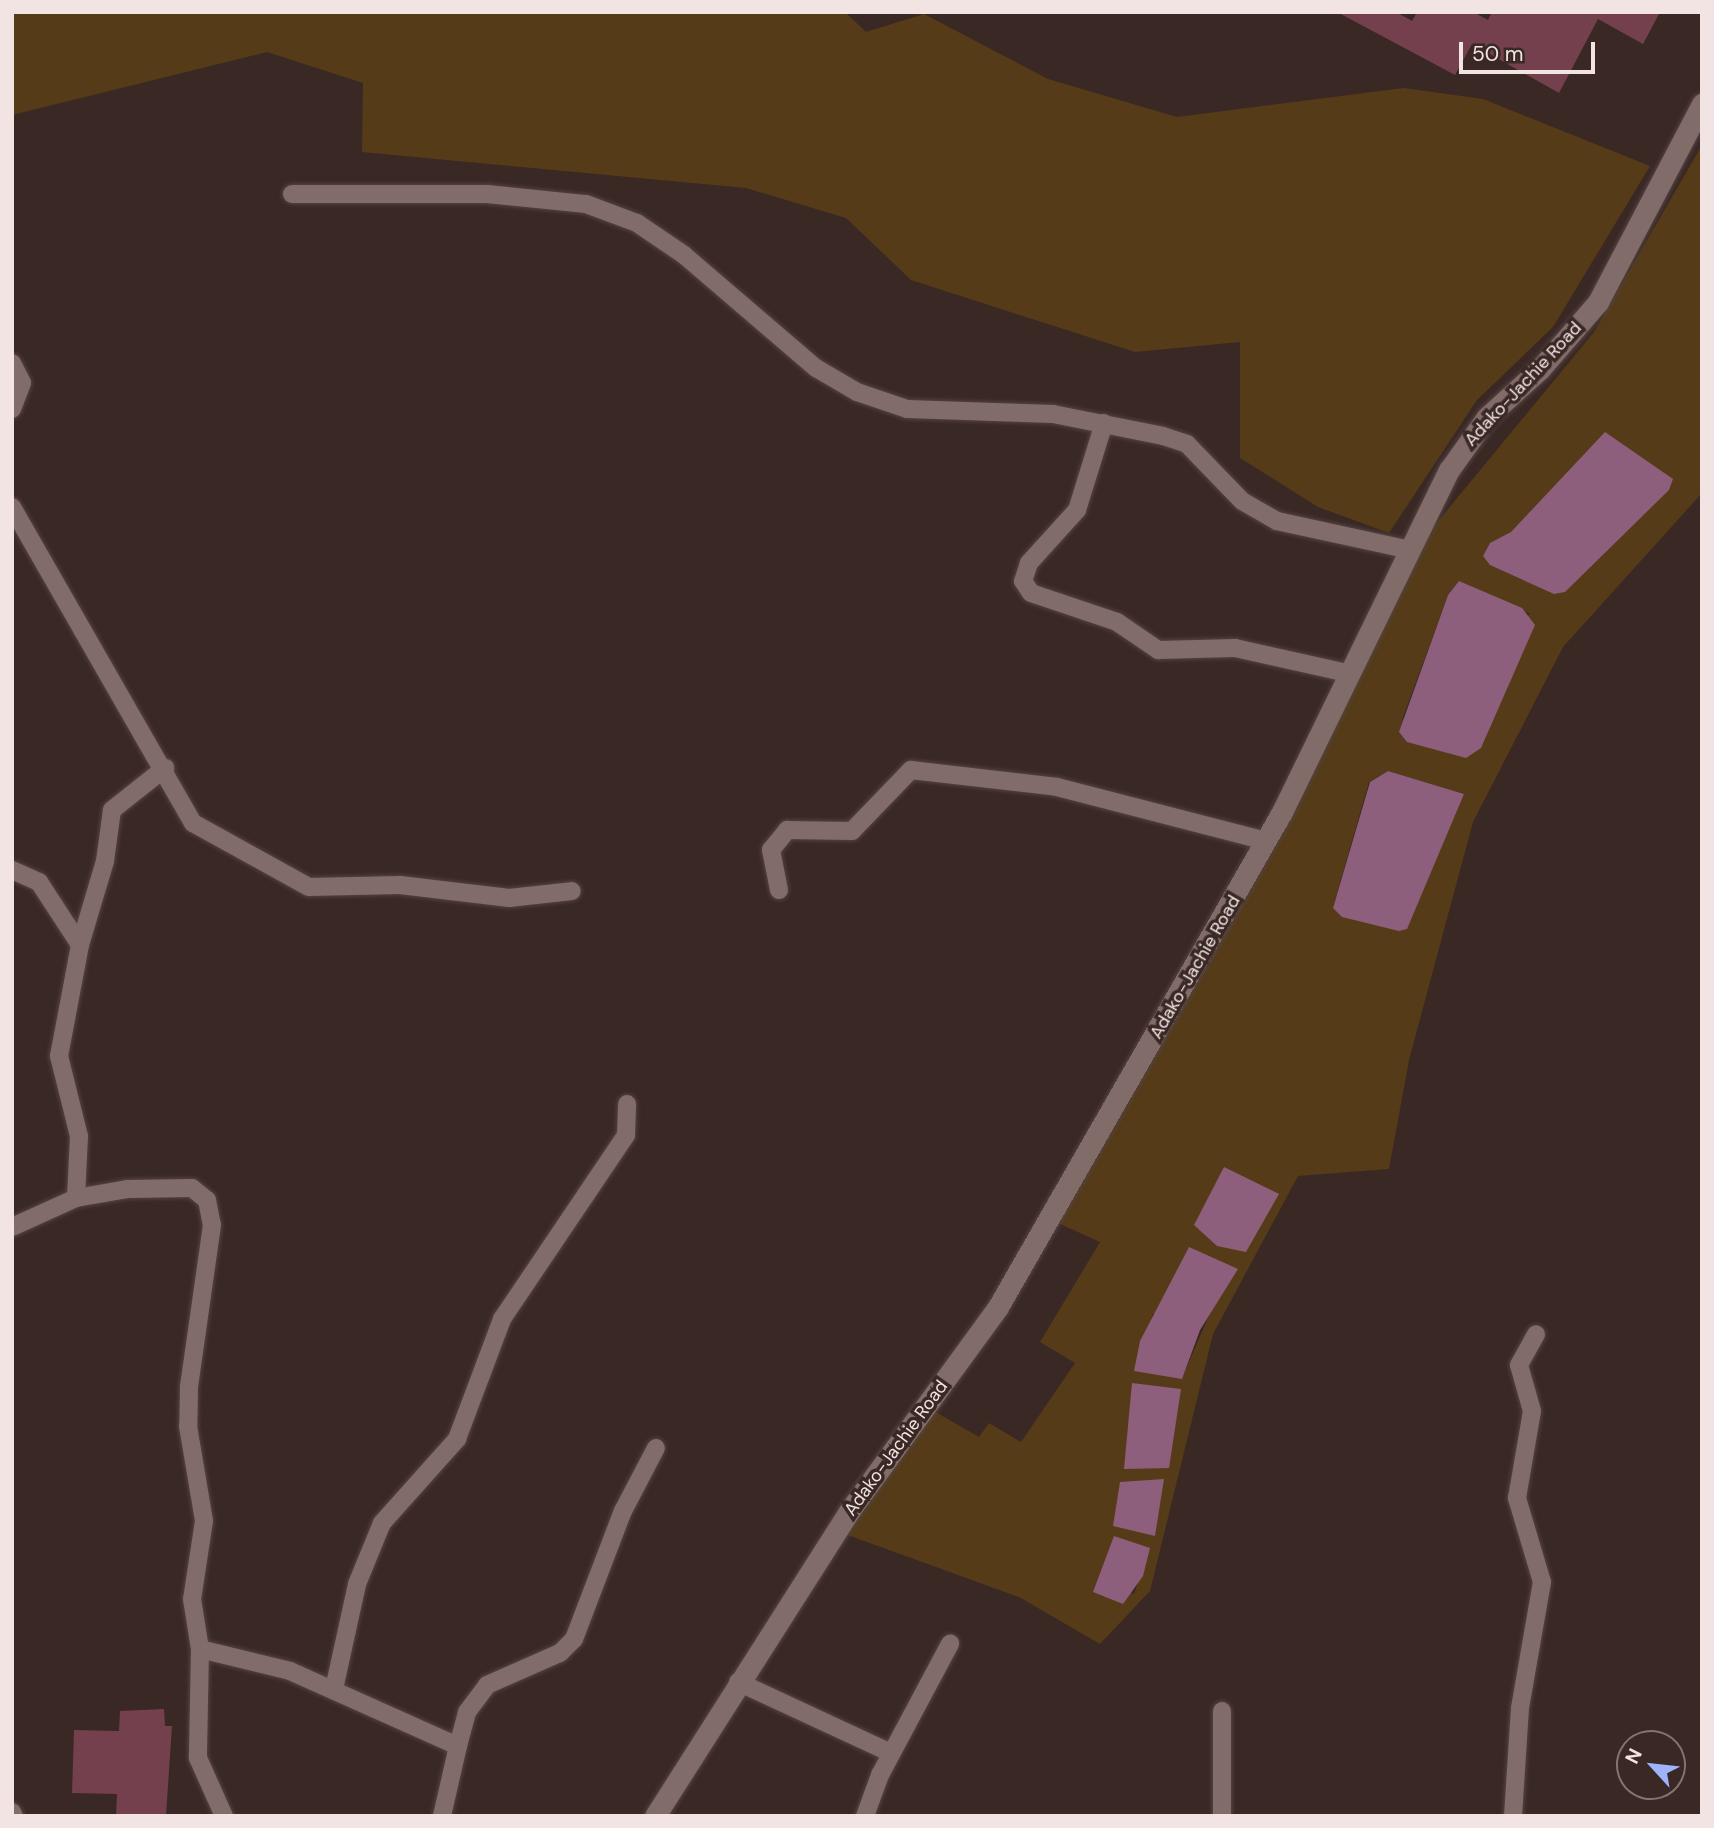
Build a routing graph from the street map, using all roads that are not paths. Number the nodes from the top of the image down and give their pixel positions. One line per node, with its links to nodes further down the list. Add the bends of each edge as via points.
1 (1702, 104): 7 (street, Adako-Jachie Road, via 1598,302 1466,441)
2 (292, 194): 5 (street, via 487,194 586,204 637,223 674,248 816,368 858,392 907,409 1053,414)
3 (12, 363): 4 (street, via 22,383)
4 (12, 409)
5 (1104, 424): 7 (street, via 1187,444 1242,501 1277,521); 8 (street, via 1077,510 1029,562 1023,581 1031,593 1117,622 1158,650 1235,648)
6 (12, 507): 9 (street)
7 (1405, 549): 8 (street, Adako-Jachie Road)
8 (1347, 673): 10 (street, Adako-Jachie Road)
9 (164, 768): 13 (street, via 192,823 309,887 400,885 509,898); 14 (street, via 135,785 112,810 105,861)
10 (1266, 841): 12 (street, via 1057,787 911,770 852,831 787,830 771,850); 22 (street, Adako-Jachie Road, via 998,1307 850,1510)
11 (12, 870): 14 (street, via 39,882)
12 (779, 890)
13 (572, 891)
14 (80, 945): 16 (street, via 59,1056 79,1136)
15 (627, 1104): 23 (street, via 626,1135 502,1319 457,1439 382,1523 357,1584)
16 (76, 1198): 17 (street); 21 (street, via 192,1188 207,1200 212,1225 188,1387 188,1426 204,1521 192,1599)
17 (15, 1222)
18 (1536, 1334): 32 (street, via 1519,1365 1532,1411 1517,1498 1542,1582 1520,1708)
19 (656, 1448): 25 (street, via 618,1523 574,1639 560,1653 487,1685 467,1713)
20 (950, 1644): 26 (street)
21 (200, 1649): 23 (street); 27 (street, via 198,1758)
22 (738, 1682): 26 (street); 29 (street, Adako-Jachie Road)
23 (334, 1689): 25 (street)
24 (1222, 1711): 31 (street)
25 (458, 1746): 28 (street)
26 (891, 1753): 30 (street)
27 (225, 1816)
28 (442, 1816)
29 (655, 1816)
30 (865, 1816)
31 (1222, 1816)
32 (1513, 1816)

